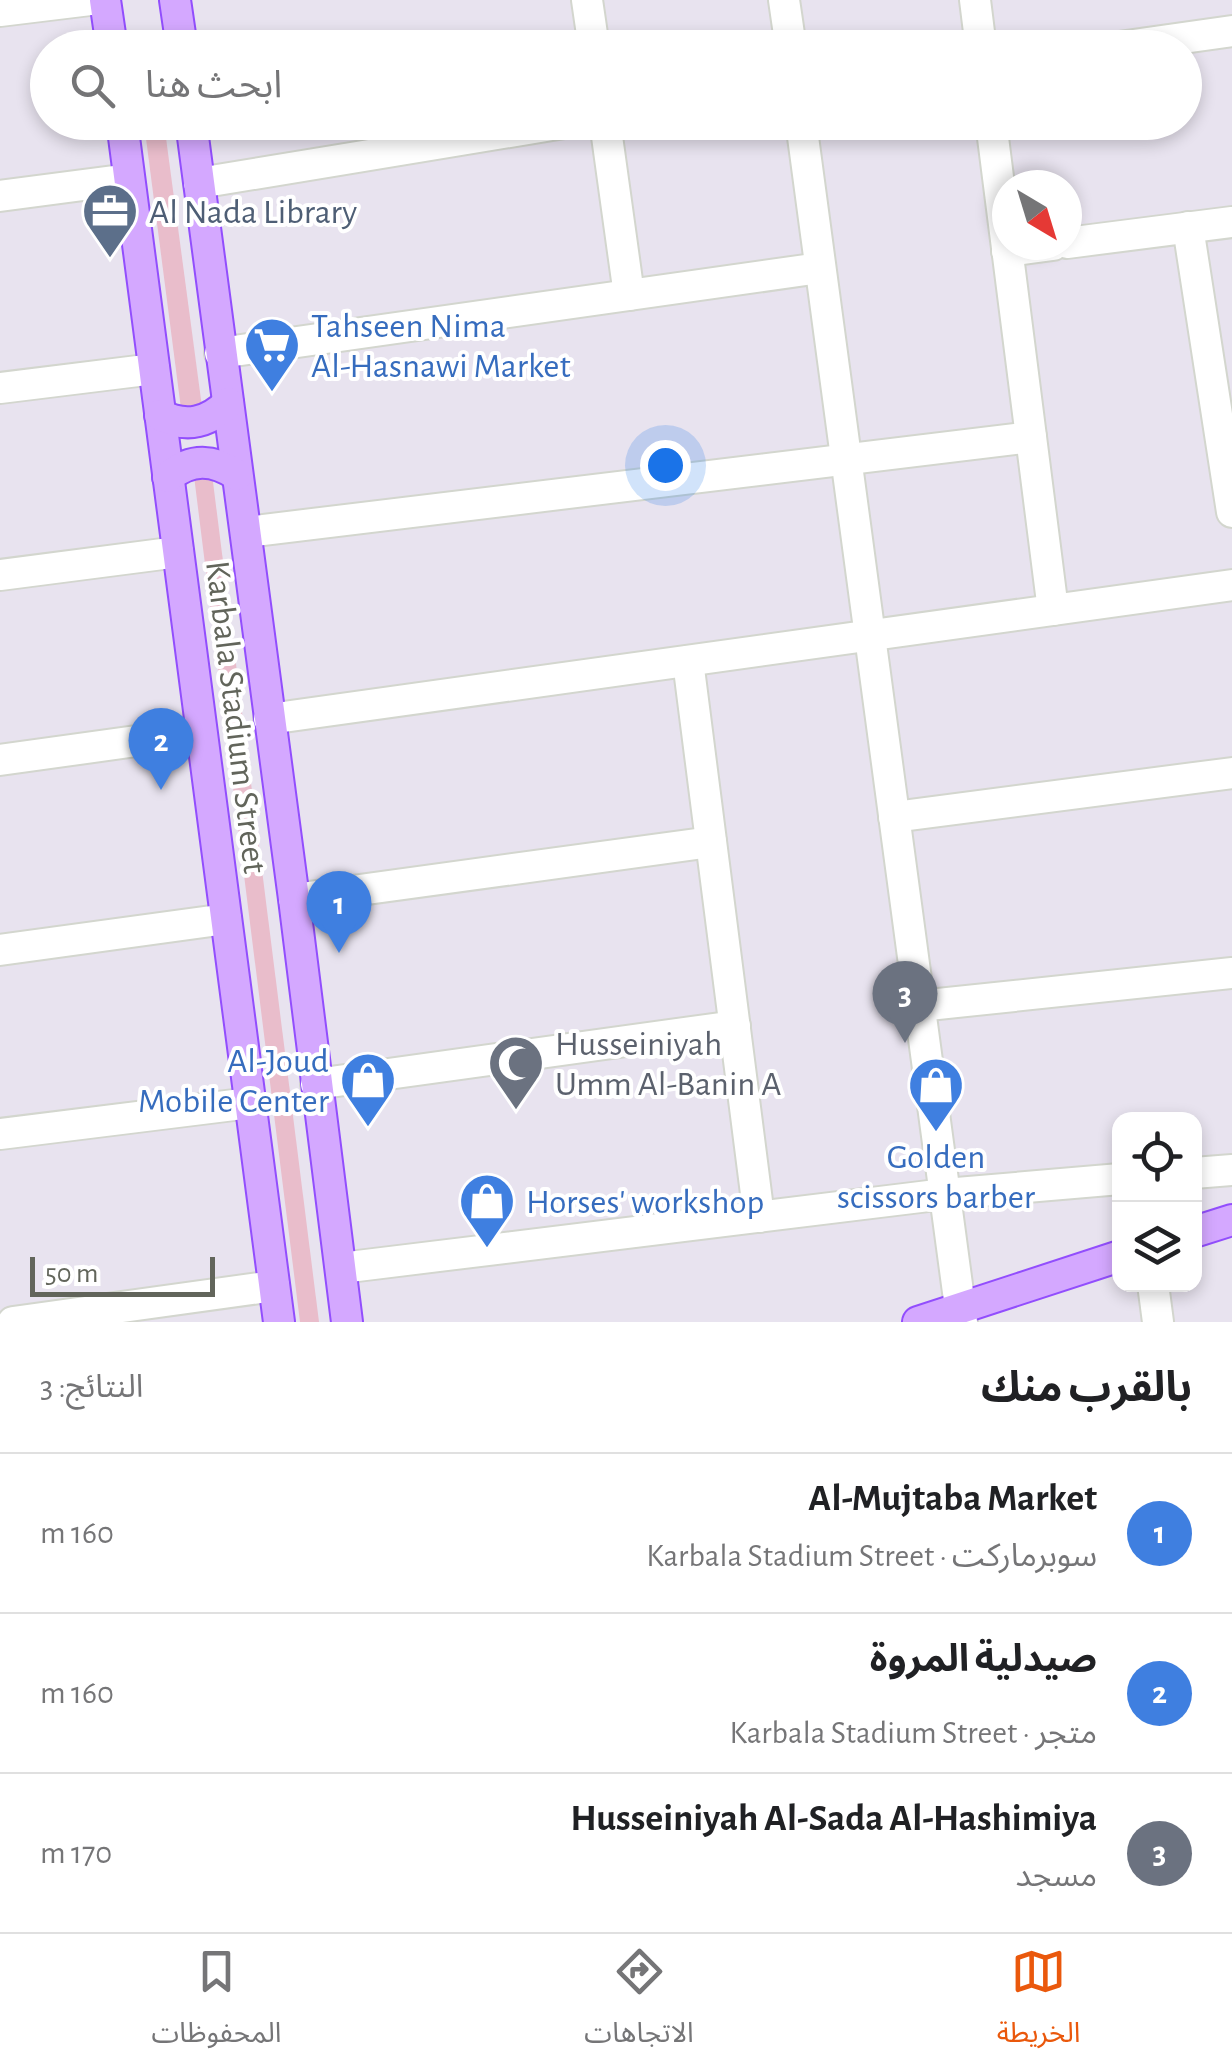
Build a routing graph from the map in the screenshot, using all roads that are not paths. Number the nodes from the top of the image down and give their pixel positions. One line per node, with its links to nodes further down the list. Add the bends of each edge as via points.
1 (90, 0): 7 (street)
2 (106, 0): 8 (main road)
3 (176, 0): 9 (main road)
4 (587, 0): 10 (street)
5 (784, 0): 11 (street)
6 (975, 0): 12 (street)
7 (0, 11)
8 (110, 30)
9 (180, 30)
10 (591, 30)
11 (788, 30)
12 (979, 30)
13 (1232, 31): 14 (street)
14 (1202, 35)
15 (124, 140): 22 (main road, Karbala Stadium Street)
16 (193, 140): 23 (main road, Karbala Stadium Street)
17 (461, 140): 23 (street)
18 (607, 140): 30 (street)
19 (803, 140): 29 (street)
20 (993, 140): 21 (street)
21 (997, 170)
22 (129, 179): 24 (street); 32 (main road, Karbala Stadium Street)
23 (199, 183): 31 (main road, Karbala Stadium Street)
24 (0, 196)
25 (1232, 222): 26 (street)
26 (1188, 228): 27 (street); 40 (street)
27 (1082, 241)
28 (1008, 260): 36 (street)
29 (820, 268): 30 (street); 37 (street)
30 (629, 295): 31 (street)
31 (220, 353): 34 (main road, Karbala Stadium Street)
32 (154, 369): 33 (street); 35 (main road, Karbala Stadium Street)
33 (0, 388)
34 (228, 403): 35 (main road, via 191,423); 38 (main road, Karbala Stadium Street)
35 (160, 415): 39 (main road, Karbala Stadium Street)
36 (1031, 436): 37 (street); 45 (street)
37 (846, 460): 41 (street); 46 (street)
38 (237, 474): 39 (main road, via 196,462); 41 (main road, Karbala Stadium Street)
39 (168, 476): 42 (main road, Karbala Stadium Street)
40 (1232, 512)
41 (246, 532): 48 (main road, Karbala Stadium Street)
42 (178, 552): 43 (street); 49 (main road, Karbala Stadium Street)
43 (0, 576)
44 (1232, 585): 45 (street)
45 (1053, 610): 46 (street)
46 (870, 636): 47 (street); 52 (street)
47 (688, 661): 48 (street); 53 (street)
48 (269, 719): 54 (main road, Karbala Stadium Street)
49 (201, 732): 50 (street); 55 (main road, Karbala Stadium Street)
50 (0, 760)
51 (1232, 773): 52 (street)
52 (894, 817): 58 (street)
53 (712, 842): 54 (street); 59 (street)
54 (294, 899): 60 (main road, Karbala Stadium Street)
55 (226, 919): 56 (street); 61 (main road, Karbala Stadium Street)
56 (0, 950)
57 (1232, 973): 58 (street)
58 (919, 1006): 66 (street)
59 (734, 1026): 60 (street); 67 (street)
60 (316, 1084): 71 (main road, Karbala Stadium Street)
61 (250, 1103): 62 (street); 72 (main road, Karbala Stadium Street)
62 (0, 1134)
63 (1232, 1170): 64 (street)
64 (1202, 1172)
65 (1112, 1180): 66 (street)
66 (945, 1194): 67 (street); 74 (street)
67 (759, 1217): 71 (street)
68 (1232, 1220): 69 (main road)
69 (1202, 1229)
70 (1112, 1259): 74 (main road)
71 (341, 1268): 77 (main road, Karbala Stadium Street)
72 (274, 1286): 75 (street); 76 (main road, Karbala Stadium Street)
73 (1154, 1292): 79 (street)
74 (961, 1315): 78 (main road)
75 (12, 1322)
76 (278, 1322)
77 (348, 1322)
78 (918, 1322)
79 (1158, 1322)

